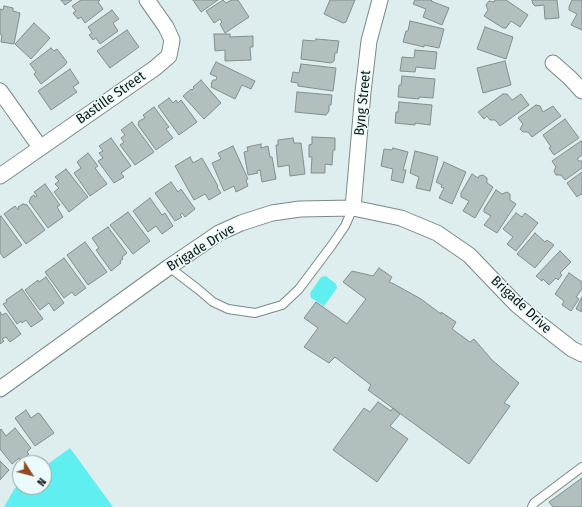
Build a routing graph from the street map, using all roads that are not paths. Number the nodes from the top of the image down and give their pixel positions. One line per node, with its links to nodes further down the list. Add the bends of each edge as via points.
1 (147, 0): 6 (street, Bastille Street, via 172,40 169,56)
2 (380, 0): 8 (street, Byng Street, via 369,41)
3 (552, 63): 5 (street)
4 (0, 91): 6 (street)
5 (582, 91)
6 (40, 147): 7 (street, Bastille Street)
7 (0, 176)
8 (353, 208): 9 (street, Brigade Drive, via 300,209 272,213 219,233); 9 (lane, via 332,245 299,289 282,305 254,313 228,309 213,302); 10 (street, Brigade Drive, via 401,218 438,233 469,255 517,305 572,350)
9 (168, 267): 11 (street, Brigade Drive)
10 (582, 354)
11 (0, 389)
12 (582, 467): 13 (lane)
13 (532, 507)

